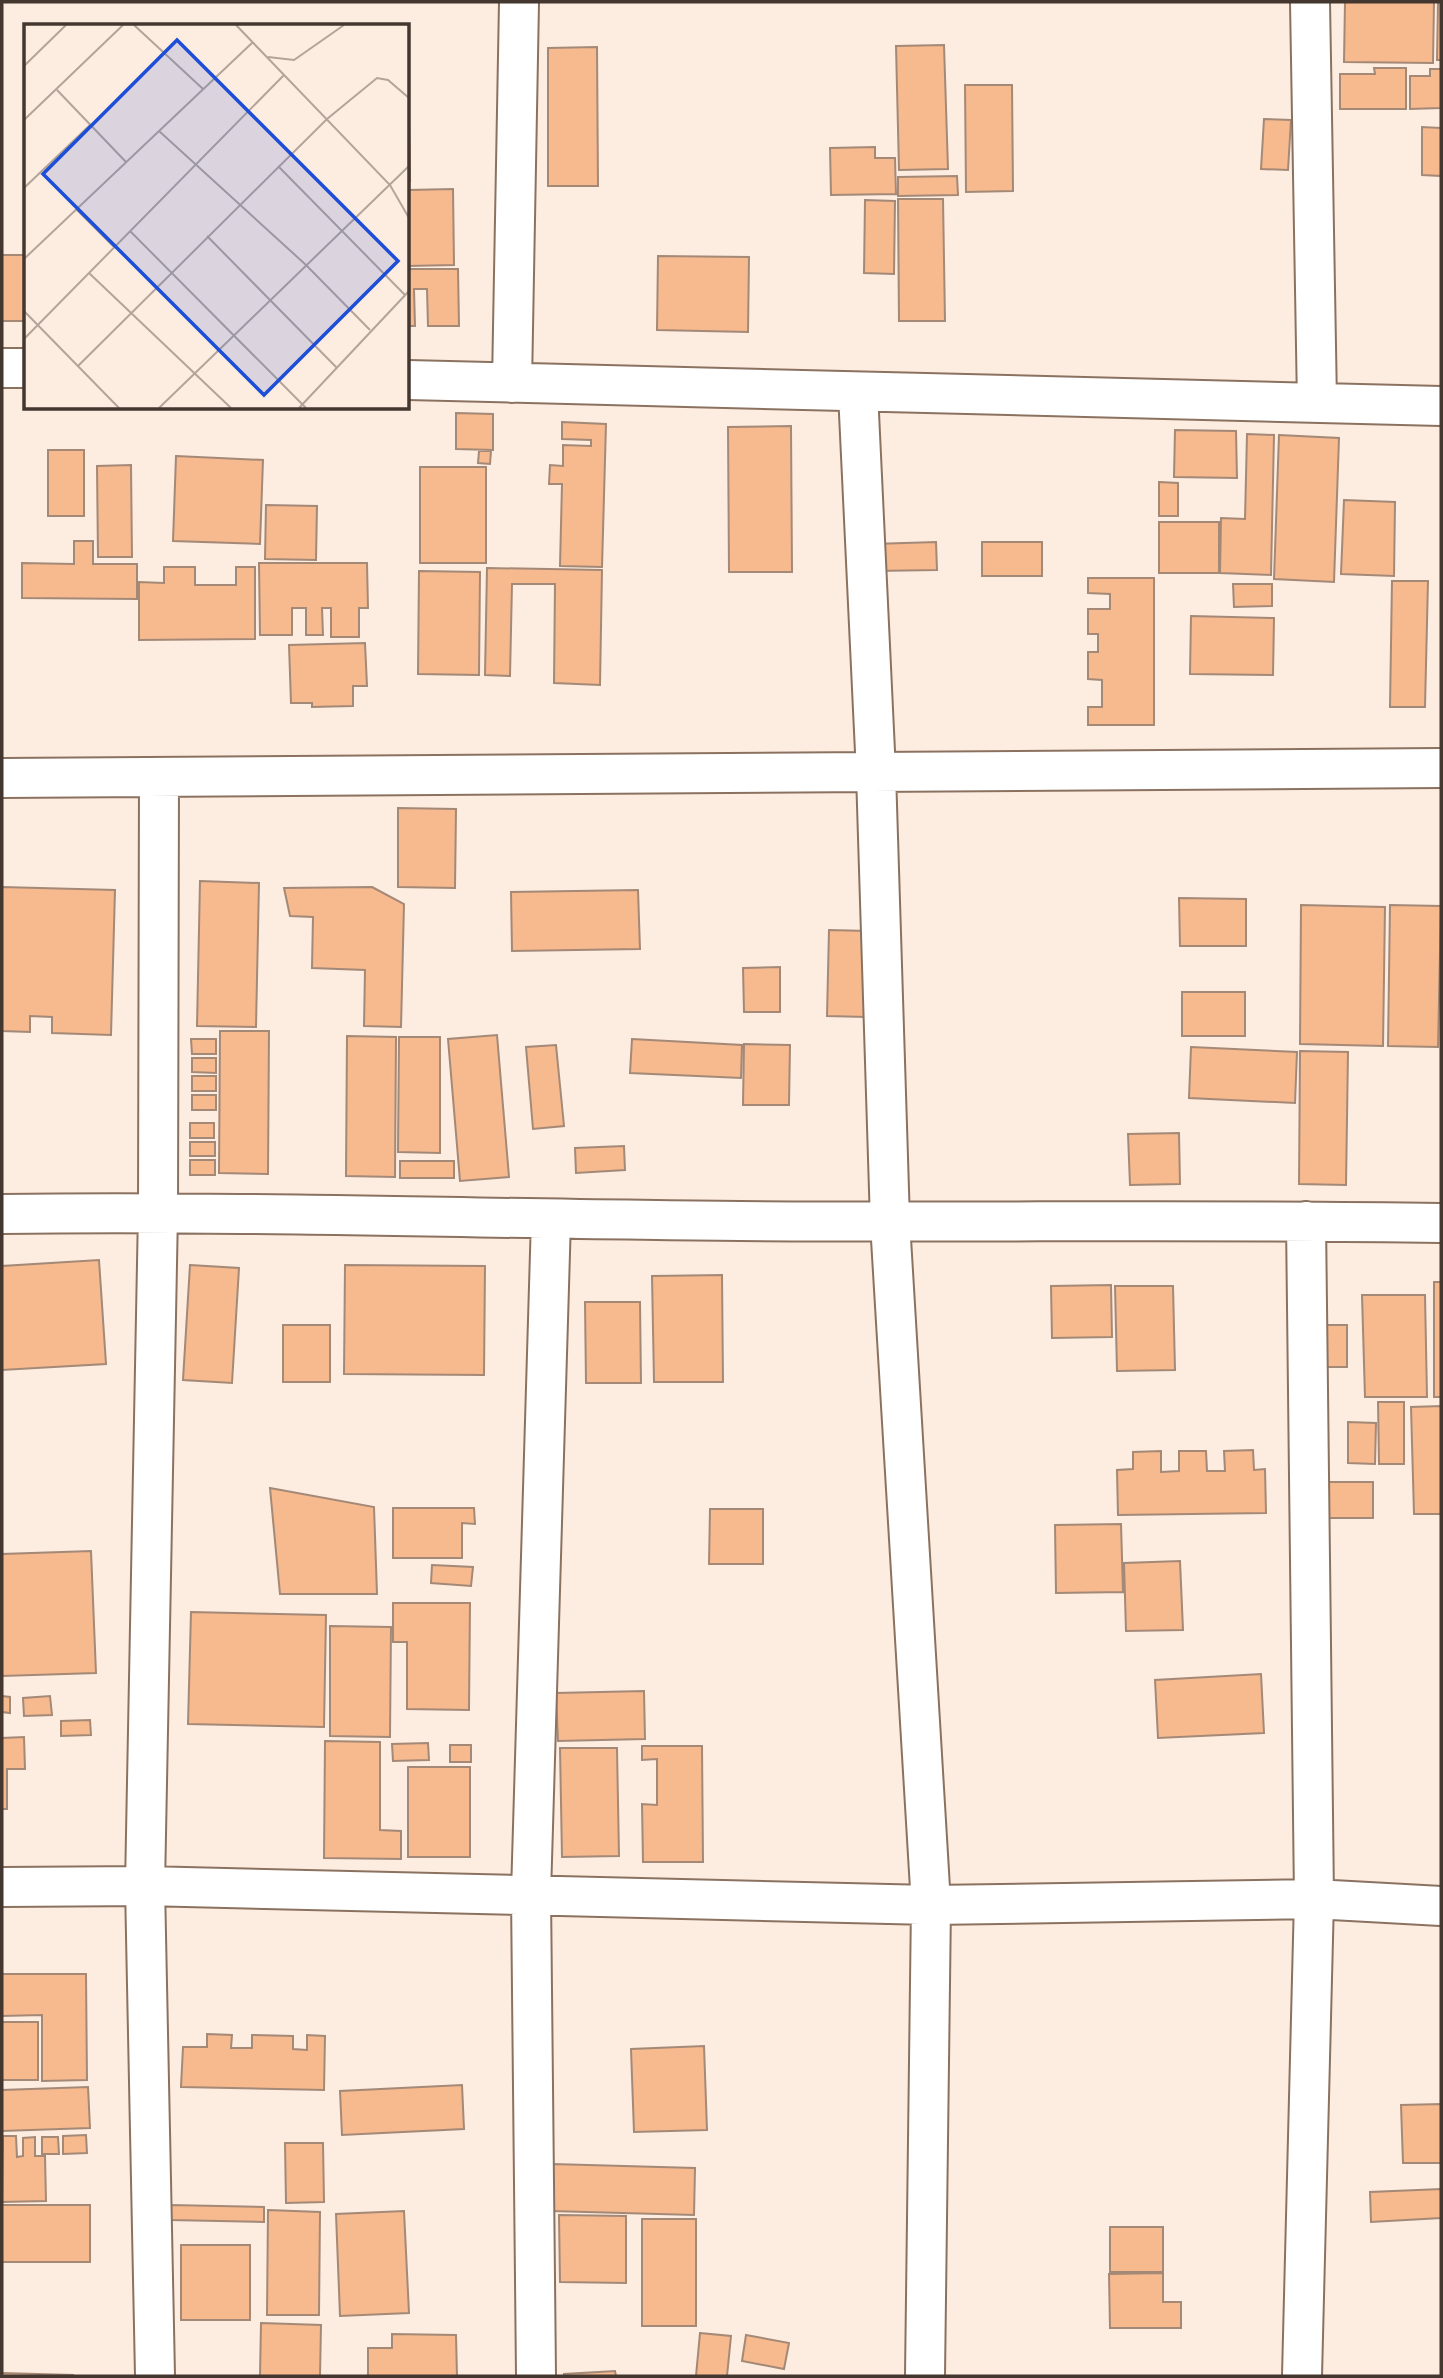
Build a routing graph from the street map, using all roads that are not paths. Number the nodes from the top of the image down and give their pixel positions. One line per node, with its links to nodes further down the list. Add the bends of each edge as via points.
1 (519, 2): 6 (street)
2 (1310, 2): 8 (street)
3 (2, 368): 4 (street)
4 (24, 369)
5 (410, 380): 6 (street)
6 (512, 383): 7 (street)
7 (858, 392): 8 (street); 11 (street)
8 (1317, 403): 9 (street)
9 (1441, 406)
10 (1441, 768): 11 (street)
11 (876, 773): 12 (street); 18 (street)
12 (159, 777): 13 (street); 14 (street)
13 (2, 778)
14 (158, 1212): 15 (street); 16 (street); 20 (street)
15 (2, 1214)
16 (551, 1219): 18 (street); 22 (street)
17 (1306, 1221): 18 (street); 19 (street); 23 (street)
18 (890, 1222): 24 (street)
19 (1441, 1223)
20 (145, 1886): 21 (street); 22 (street); 26 (street)
21 (2, 1887)
22 (531, 1894): 24 (street); 27 (street)
23 (1314, 1899): 24 (street); 25 (street); 29 (street)
24 (932, 1905): 28 (street)
25 (1441, 1906)
26 (155, 2376)
27 (536, 2376)
28 (925, 2376)
29 (1302, 2376)

